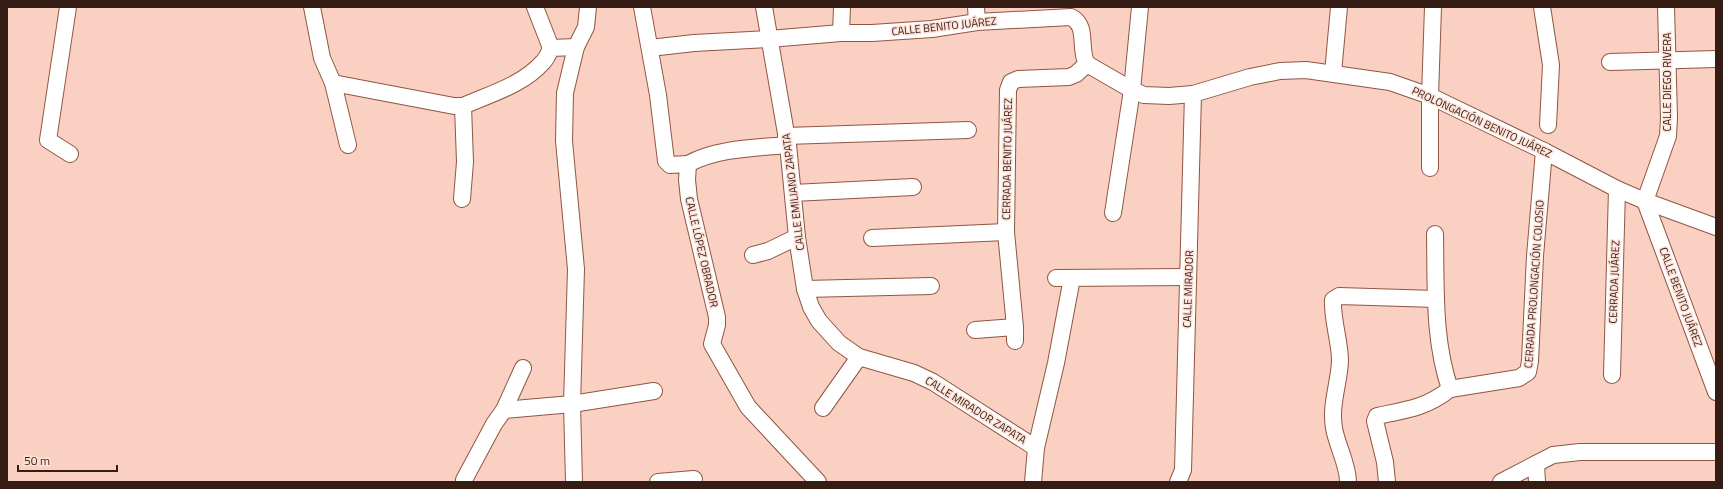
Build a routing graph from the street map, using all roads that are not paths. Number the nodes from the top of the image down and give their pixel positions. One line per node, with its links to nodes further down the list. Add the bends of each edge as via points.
1 (68, 7): 34 (street, via 48,140)
2 (312, 7): 24 (street, via 322,58)
3 (535, 7): 17 (street)
4 (588, 7): 16 (street, via 586,27)
5 (642, 7): 18 (street)
6 (764, 7): 15 (street, CALLE EMILIANO ZAPATA)
7 (842, 7): 14 (street)
8 (1140, 7): 25 (street)
9 (1339, 7): 23 (street)
10 (1433, 7): 27 (street)
11 (1542, 7): 29 (street, via 1551,65)
12 (1666, 7): 19 (street, CALLE DIEGO RIVERA)
13 (977, 14): 14 (street, CALLE BENITO JUÁREZ, via 932,29); 22 (street, CALLE BENITO JUÁREZ, via 1071,18 1078,21 1082,28 1083,57)
14 (841, 33): 15 (street, CALLE BENITO JUÁREZ)
15 (769, 39): 18 (street, CALLE BENITO JUÁREZ, via 694,42); 31 (street, CALLE EMILIANO ZAPATA)
16 (576, 47): 17 (street); 62 (street, via 565,93 564,141 576,269)
17 (551, 48): 28 (street, via 544,61 518,82)
18 (650, 48): 35 (street, via 666,161 670,165)
19 (1667, 59): 20 (street); 21 (street); 41 (street, CALLE DIEGO RIVERA, via 1668,136)
20 (1716, 59)
21 (1610, 62)
22 (1087, 64): 25 (street); 44 (street, CERRADA BENITO JUÁREZ, via 1069,77 1018,79 1011,82 1008,90 1006,136)
23 (1333, 73): 26 (street, PROLONGACIÓN BENITO JUÁREZ, via 1280,71); 27 (street, PROLONGACIÓN BENITO JUÁREZ, via 1390,82)
24 (333, 83): 28 (street); 32 (street)
25 (1132, 90): 26 (street, via 1144,95); 42 (street)
26 (1194, 94): 49 (street, CALLE MIRADOR)
27 (1430, 96): 33 (street, PROLONGACIÓN BENITO JUÁREZ); 36 (street)
28 (463, 106): 40 (street, via 465,162)
29 (1548, 125)
30 (968, 130): 31 (street)
31 (787, 140): 35 (street, via 713,154); 39 (street, CALLE EMILIANO ZAPATA)
32 (348, 145)
33 (1544, 151): 38 (street, PROLONGACIÓN BENITO JUÁREZ); 59 (street, CERRADA PROLONGACIÓN COLOSIO, via 1528,372 1519,378)
34 (70, 154)
35 (688, 164): 72 (street, CALLE LÓPEZ OBRADOR, via 689,199 717,317 712,344 748,407)
36 (1430, 168)
37 (913, 187): 39 (street)
38 (1617, 189): 41 (street, PROLONGACIÓN BENITO JUÁREZ); 58 (street, CERRADA JUÁREZ)
39 (793, 193): 46 (street, CALLE EMILIANO ZAPATA)
40 (462, 199)
41 (1645, 201): 43 (street, PROLONGACIÓN BENITO JUÁREZ); 61 (street, CALLE BENITO JUÁREZ)
42 (1113, 213)
43 (1716, 227)
44 (1006, 232): 47 (street, CERRADA BENITO JUÁREZ); 55 (street, via 1015,334)
45 (1436, 234): 54 (street)
46 (797, 237): 48 (street); 53 (street, CALLE EMILIANO ZAPATA)
47 (872, 238)
48 (753, 255)
49 (1188, 277): 51 (street); 74 (street, CALLE MIRADOR, via 1183,470)
50 (1056, 278): 51 (street)
51 (1072, 278): 65 (street)
52 (931, 286): 53 (street)
53 (805, 289): 56 (street, CALLE EMILIANO ZAPATA, via 819,321 839,343)
54 (1436, 299): 59 (street, via 1443,370); 75 (street, via 1339,296 1333,300 1340,363 1333,409 1334,428)
55 (975, 330)
56 (859, 357): 63 (street); 65 (street, CALLE MIRADOR ZAPATA, via 914,373 933,382)
57 (523, 368): 64 (street)
58 (1612, 375)
59 (1450, 389): 76 (street, via 1431,402 1377,416 1375,421)
60 (654, 391): 62 (street)
61 (1716, 392)
62 (572, 404): 64 (street); 70 (street)
63 (823, 408)
64 (504, 410): 69 (street)
65 (1036, 448): 73 (street, CALLE MIRADOR ZAPATA)
66 (1716, 452): 67 (street, via 1580,452 1553,455)
67 (1536, 464): 77 (street); 78 (street)
68 (694, 479): 71 (street)
69 (464, 480)
70 (574, 482)
71 (658, 482)
72 (818, 482)
73 (1033, 482)
74 (1178, 482)
75 (1348, 482)
76 (1387, 482)
77 (1501, 482)
78 (1537, 482)

